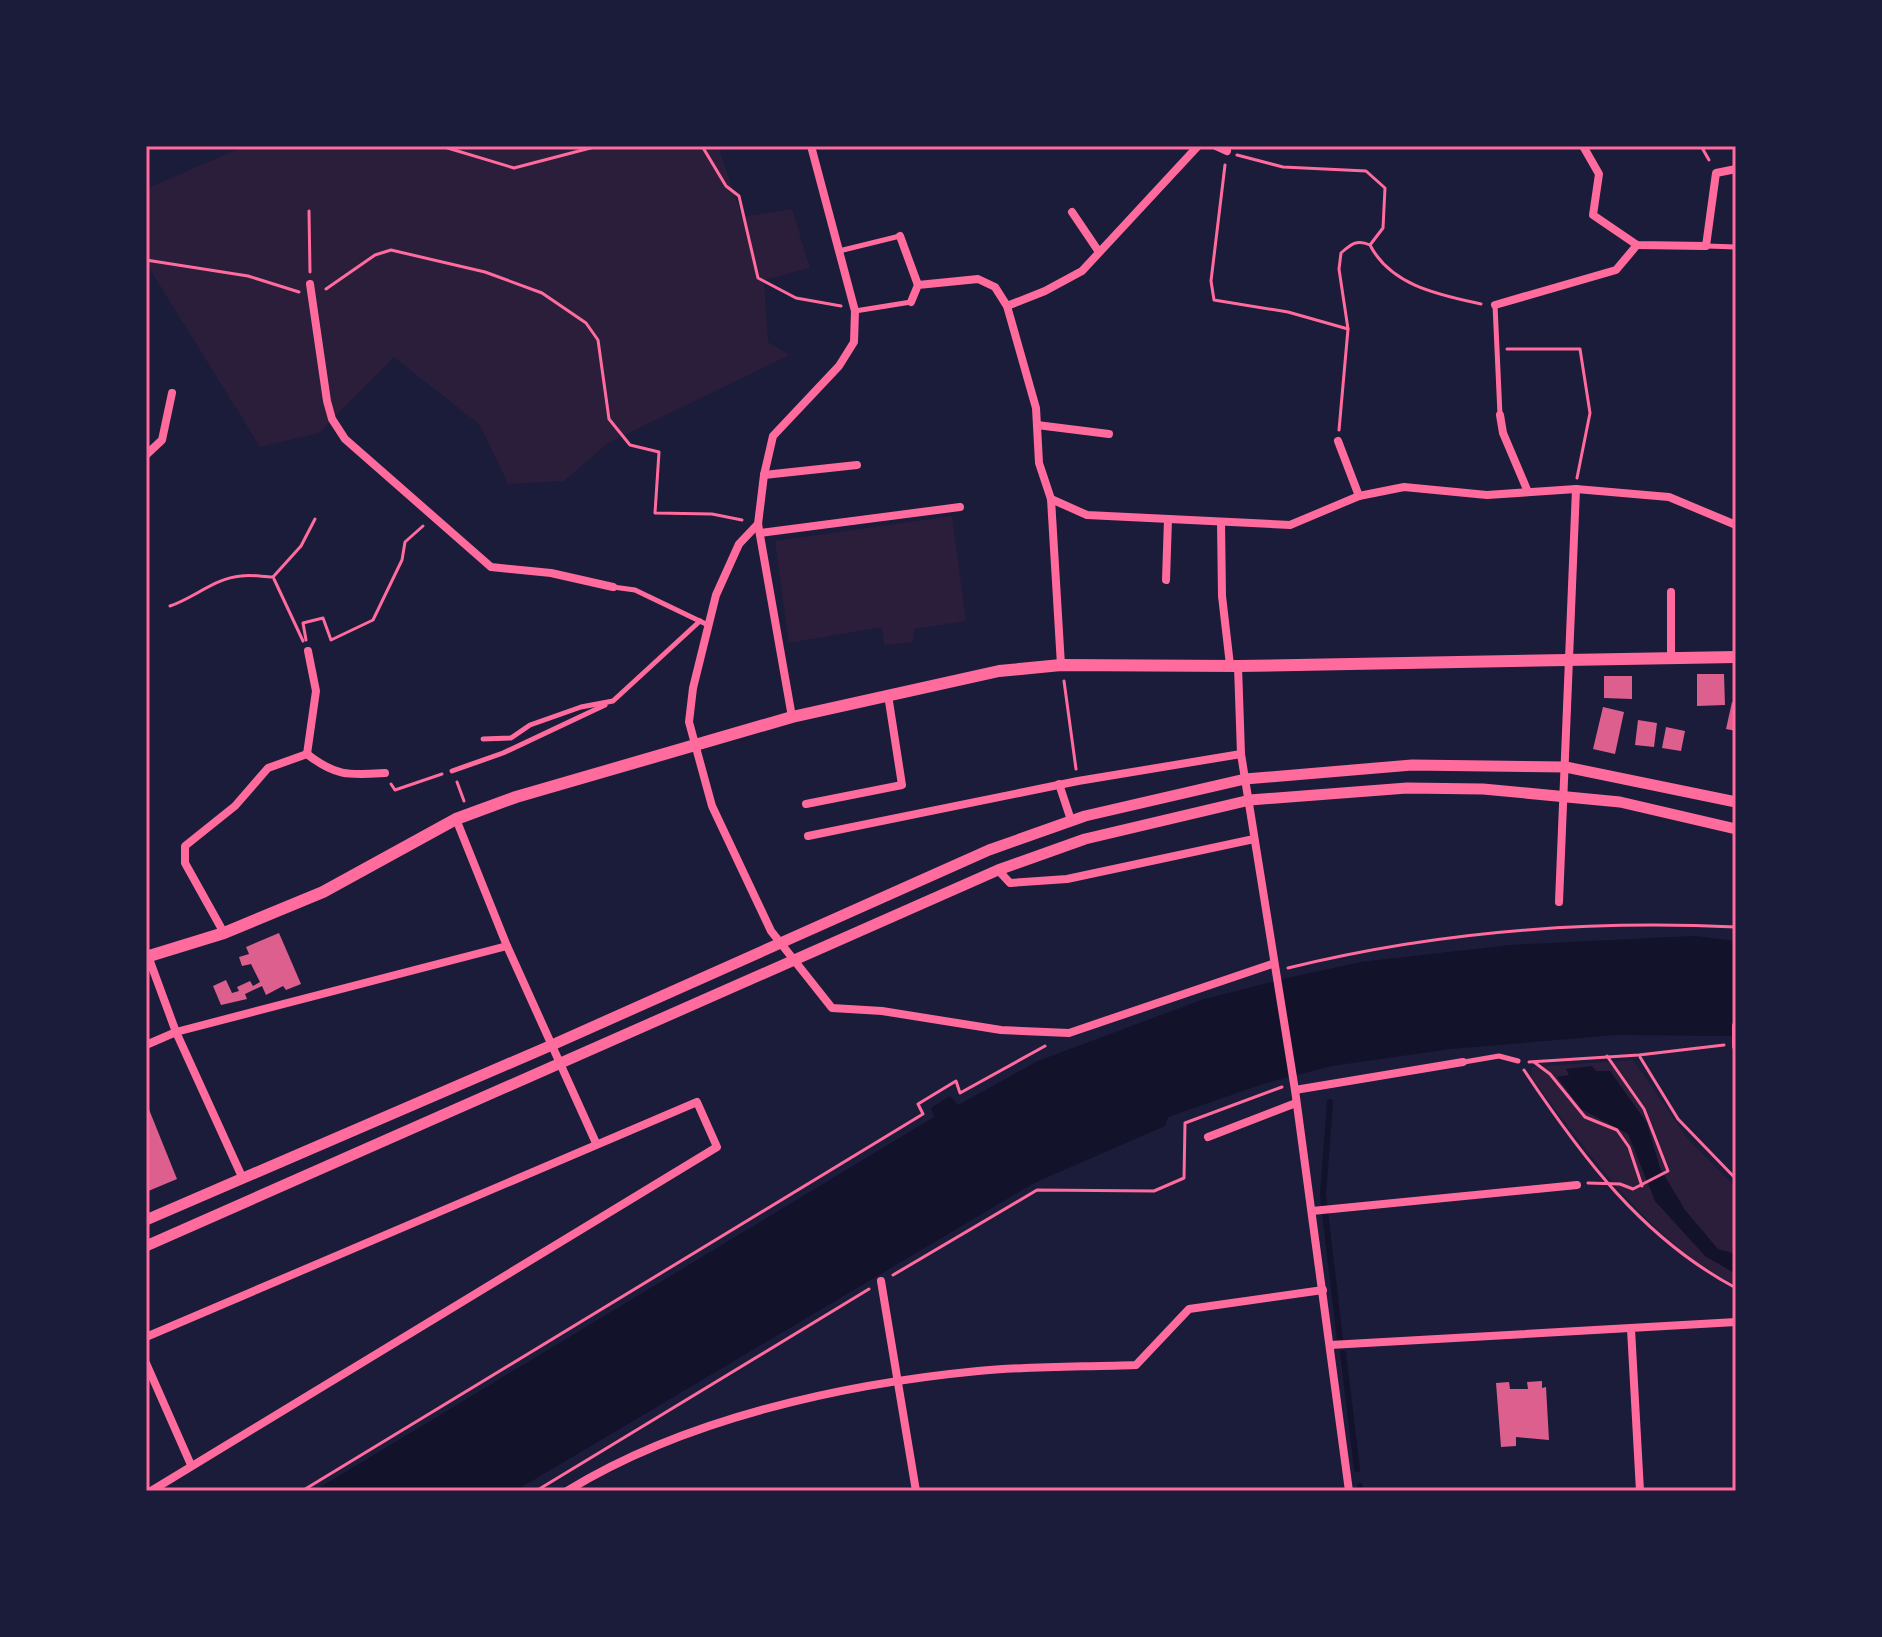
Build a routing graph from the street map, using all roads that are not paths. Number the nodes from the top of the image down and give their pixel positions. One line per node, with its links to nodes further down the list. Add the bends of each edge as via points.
1 (811, 146): 12 (street)
2 (1198, 146): 13 (street)
3 (1216, 146): 5 (street)
4 (1583, 146): 9 (street, via 1599,174 1593,215)
5 (1227, 151)
6 (1736, 169): 10 (street, via 1716,173)
7 (1072, 212): 13 (street)
8 (900, 236): 12 (lane); 15 (street)
9 (1637, 245): 10 (street); 17 (street, via 1616,270)
10 (1706, 246): 11 (lane)
11 (1736, 247)
12 (839, 251): 19 (street)
13 (1099, 252): 18 (street, via 1082,271)
14 (310, 284): 38 (street, via 332,419 345,439 491,567)
15 (918, 285): 16 (street); 18 (street, via 978,279 995,287)
16 (911, 302): 19 (lane)
17 (1495, 305): 21 (lane)
18 (1007, 306): 22 (street)
19 (855, 311): 27 (street, via 854,342 839,366 773,436)
20 (172, 393): 25 (street, via 162,440)
21 (1500, 415): 29 (street)
22 (1037, 425): 23 (street); 31 (street, via 1039,463)
23 (1109, 434)
24 (1338, 441): 30 (street)
25 (146, 455)
26 (857, 465): 27 (street)
27 (764, 475): 36 (street)
28 (1576, 489): 29 (street); 35 (street, via 1669,497); 44 (street)
29 (1528, 492): 30 (street, via 1487,495 1404,487)
30 (1359, 496): 34 (street, via 1290,525)
31 (1051, 499): 33 (street, via 1087,515); 46 (street)
32 (960, 507): 36 (street)
33 (1168, 519): 34 (street); 37 (street)
34 (1221, 522): 45 (street, via 1222,596)
35 (1736, 525)
36 (759, 528): 40 (street, via 739,544); 49 (street)
37 (1166, 580)
38 (613, 587): 40 (lane, via 635,590)
39 (1671, 592): 43 (street)
40 (704, 623): 48 (lane); 51 (street, via 689,722)
41 (308, 651): 52 (street, via 316,691)
42 (1736, 657): 43 (main road)
43 (1671, 658): 44 (main road)
44 (1568, 660): 45 (main road); 54 (street)
45 (1234, 666): 46 (main road); 53 (street)
46 (1062, 671): 47 (main road, via 999,671)
47 (888, 695): 49 (main road); 62 (street, via 902,785)
48 (613, 701): 50 (lane, via 530,725 511,738); 55 (lane)
49 (792, 717): 51 (main road)
50 (483, 739)
51 (693, 743): 63 (main road); 71 (street, via 712,806)
52 (307, 754): 56 (street, via 335,772); 70 (street, via 268,768 235,806 185,846 185,863)
53 (1241, 754): 57 (street); 58 (street)
54 (1566, 767): 57 (street, via 1412,765); 59 (street); 61 (street)
55 (452, 771)
56 (385, 773)
57 (1245, 779): 60 (street); 64 (street)
58 (1059, 784): 64 (street); 66 (street)
59 (1564, 796): 60 (street, via 1407,788); 65 (street, via 1620,802); 69 (street)
60 (1250, 800): 67 (street); 68 (street, via 1085,839)
61 (1736, 802)
62 (806, 804)
63 (456, 819): 70 (main road, via 323,892); 72 (street)
64 (1071, 820): 71 (street)
65 (1736, 829)
66 (808, 836)
67 (1254, 839): 68 (street, via 1067,879 1010,883); 75 (street)
68 (998, 870): 74 (street)
69 (1559, 902)
70 (224, 933): 73 (main road)
71 (777, 943): 74 (street); 80 (street)
72 (507, 946): 77 (street); 80 (street)
73 (147, 957): 77 (street)
74 (793, 962): 75 (street, via 832,1008 1001,1030 1069,1033); 83 (street)
75 (1274, 968): 84 (street)
76 (1736, 1026): 78 (street)
77 (176, 1032): 79 (street); 88 (street)
78 (1734, 1043)
79 (146, 1045)
80 (552, 1045): 83 (street); 88 (street)
81 (1518, 1061): 82 (lane, via 1499,1056)
82 (1463, 1062): 84 (street)
83 (562, 1066): 87 (street); 92 (street)
84 (1294, 1086): 85 (street)
85 (1296, 1103): 86 (street); 90 (street)
86 (1208, 1137)
87 (596, 1143): 97 (street); 101 (street, via 697,1102 717,1147)
88 (243, 1179): 91 (street)
89 (1577, 1185): 90 (street)
90 (1312, 1211): 94 (street)
91 (146, 1220)
92 (146, 1246)
93 (881, 1281): 100 (street)
94 (1323, 1290): 98 (street); 100 (street, via 1189,1309 1136,1365 979,1371)
95 (1736, 1322): 96 (street)
96 (1631, 1329): 98 (street); 106 (street)
97 (146, 1337)
98 (1330, 1345): 105 (street)
99 (146, 1363): 101 (street)
100 (898, 1381): 103 (street, via 736,1419 611,1464); 104 (street)
101 (191, 1465): 102 (street)
102 (151, 1491)
103 (567, 1491)
104 (916, 1491)
105 (1349, 1491)
106 (1640, 1491)

